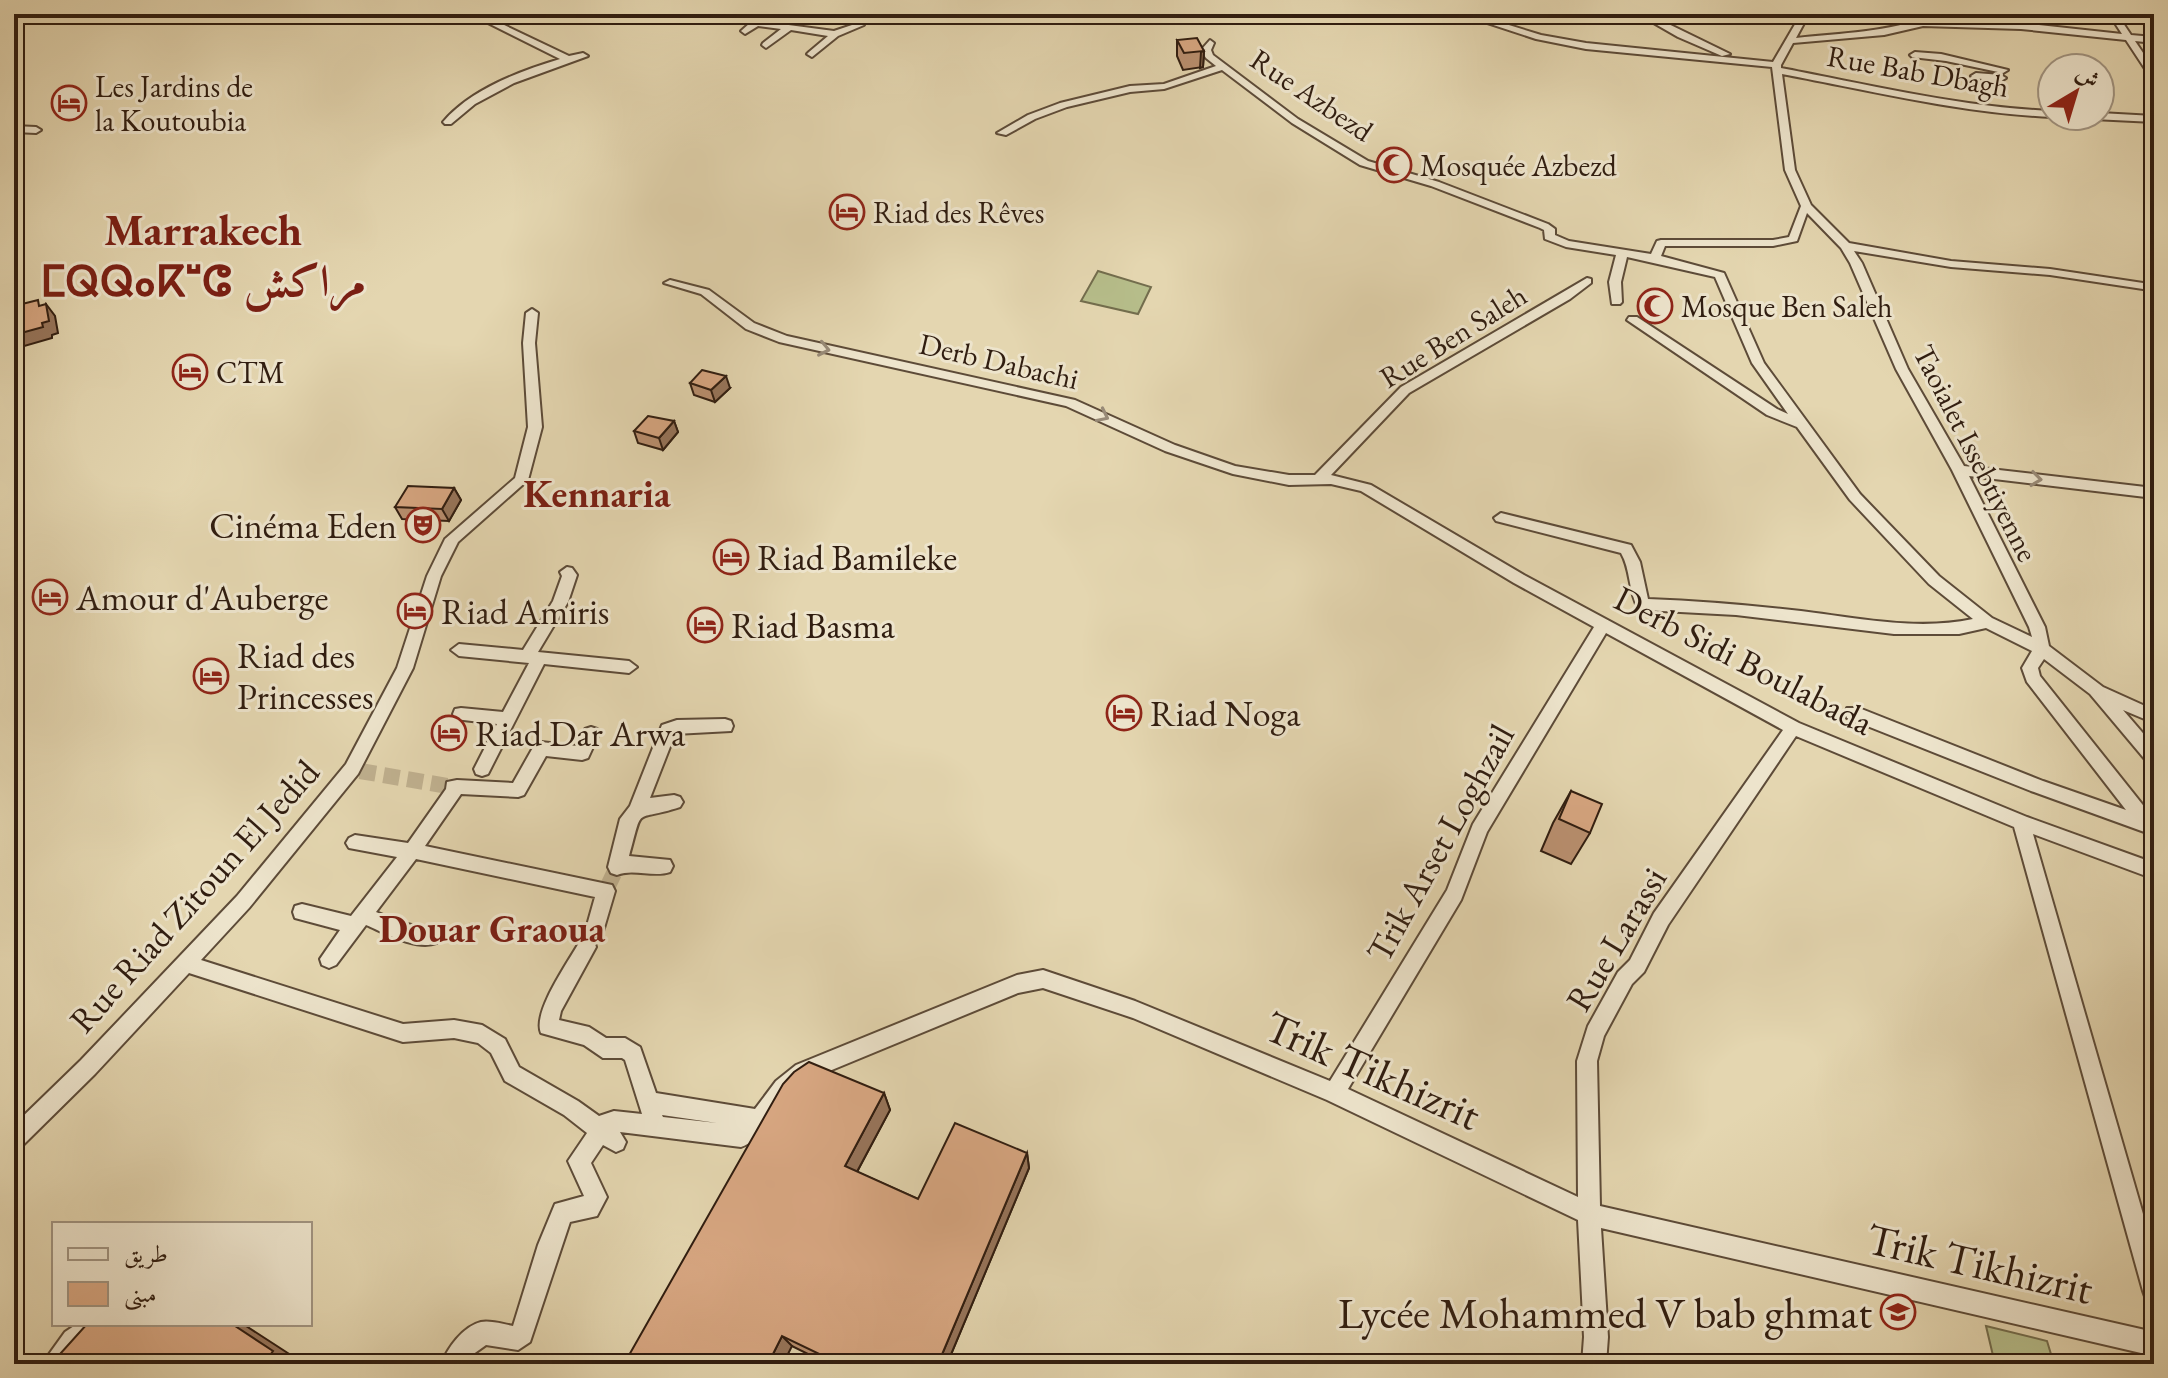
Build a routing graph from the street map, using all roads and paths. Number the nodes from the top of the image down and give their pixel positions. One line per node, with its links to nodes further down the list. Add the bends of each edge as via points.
1 (22, 14): 10 (street)
2 (474, 14): 24 (street)
3 (723, 14): 11 (street, via 753,18)
4 (834, 14): 15 (street, via 860,25)
5 (1464, 14): 25 (street, Rue Bab Dbagh, via 1586,46)
6 (1642, 14): 25 (street)
7 (1805, 14): 18 (street)
8 (1945, 14): 12 (street)
9 (2113, 14): 16 (street)
10 (14, 17)
11 (756, 23): 13 (street); 14 (street)
12 (1924, 24): 16 (street, via 2021,26); 18 (street)
13 (789, 27): 15 (street); 20 (street)
14 (745, 31)
15 (835, 34): 21 (street)
16 (2126, 38): 17 (street); 29 (street)
17 (2154, 40)
18 (1789, 41): 27 (street)
19 (1210, 43): 26 (street, Rue Azbezd, via 1207,52)
20 (766, 45)
21 (812, 54)
22 (1915, 55): 28 (street, via 2002,74)
23 (583, 56): 24 (street)
24 (566, 58): 33 (street, via 483,96)
25 (1742, 61): 27 (street, Rue Bab Dbagh)
26 (1224, 66): 34 (street, via 1162,86 1046,111); 37 (street, Rue Azbezd, via 1295,121 1364,163 1471,197 1550,229 1549,237 1566,244)
27 (1776, 68): 30 (street, Rue Bab Dbagh, via 1931,102); 35 (street, Taoialet Issebtiyenne, via 1790,170)
28 (1976, 76)
29 (2154, 76)
30 (2036, 113)
31 (2116, 117): 32 (street)
32 (2154, 119)
33 (448, 122)
34 (1002, 133)
35 (1806, 206): 36 (street, Taoialet Issebtiyenne); 38 (street, via 1795,222 1793,239 1661,243)
36 (1845, 246): 41 (street); 46 (street, Taoialet Issebtiyenne, via 1902,369)
37 (1622, 253): 38 (street, Rue Azbezd); 42 (street)
38 (1655, 258): 45 (street, Rue Azbezd, via 1723,279 1758,363)
39 (1587, 281): 47 (street, Rue Ben Saleh, via 1405,390)
40 (670, 283): 47 (street, Derb Dabachi, one-way to 47, via 705,292 750,326 801,344 1070,403 1233,470 1297,480)
41 (2143, 286)
42 (1616, 302)
43 (532, 313): 79 (street, Rue Riad Zitoun El Jedid, via 535,427 521,480 452,539 434,576 405,668 356,770)
44 (1633, 320): 45 (street, via 1772,412)
45 (1799, 423): 51 (street, via 1855,497 1934,580)
46 (1959, 470): 48 (street, one-way to 48); 53 (street, Taoialet Issebtiyenne, via 2037,627)
47 (1320, 478): 52 (street, Derb Sidi Boulabada, via 1379,494)
48 (2154, 493)
49 (1501, 518): 51 (street, via 1626,549 1643,604 1750,610 1894,628 1959,628)
50 (567, 572): 55 (street, via 561,600)
51 (1987, 622): 53 (street)
52 (1603, 625): 63 (street, Derb Sidi Boulabada); 80 (street, Trik Arset Loghzail, via 1479,829 1455,894)
53 (2042, 649): 57 (street); 70 (street, via 2030,668 2033,678)
54 (459, 650): 55 (street)
55 (533, 658): 56 (street); 61 (street)
56 (629, 667)
57 (2096, 690): 60 (street); 65 (street)
58 (1853, 713): 70 (street)
59 (461, 714): 61 (street)
60 (2154, 717)
61 (507, 719): 66 (street)
62 (725, 726): 68 (street, via 668,730)
63 (1793, 728): 69 (street, Derb Sidi Boulabada); 86 (street, Rue Larassi, via 1661,919 1595,1033 1587,1061)
64 (591, 734): 66 (street, via 582,753 541,749 518,790)
65 (2154, 758)
66 (467, 783): 72 (street)
67 (674, 802): 68 (street)
68 (639, 806): 73 (street, via 629,817 618,865)
69 (2021, 822): 74 (street, Derb Sidi Boulabada); 87 (street)
70 (2151, 829)
71 (355, 843): 72 (street)
72 (412, 851): 76 (street); 81 (street, via 607,890 591,938 548,1026 633,1054)
73 (664, 866)
74 (2154, 871)
75 (302, 912): 76 (street)
76 (360, 920): 77 (street); 78 (street)
77 (430, 937)
78 (329, 959)
79 (187, 964): 84 (street, via 403,1033 454,1029 482,1034 498,1046 512,1074); 85 (street, Rue Riad Zitoun El Jedid)
80 (1334, 1093): 82 (street, Trik Tikhizrit, via 1135,1010 1037,979 803,1072 779,1090); 86 (street, Trik Tikhizrit)
81 (647, 1102): 82 (street); 83 (street)
82 (759, 1120): 83 (street, Trik Tikhizrit, via 747,1135 735,1138)
83 (656, 1127): 84 (street, Trik Tikhizrit, via 614,1121)
84 (608, 1136): 91 (street, via 579,1161 596,1197 589,1208 563,1212 522,1334 518,1338 483,1333)
85 (14, 1140)
86 (1589, 1214): 89 (street, Trik Tikhizrit); 92 (street, Rue Larassi)
87 (2154, 1291)
88 (90, 1326): 90 (street)
89 (2154, 1344)
90 (54, 1364)
91 (453, 1364)
92 (1594, 1364)

